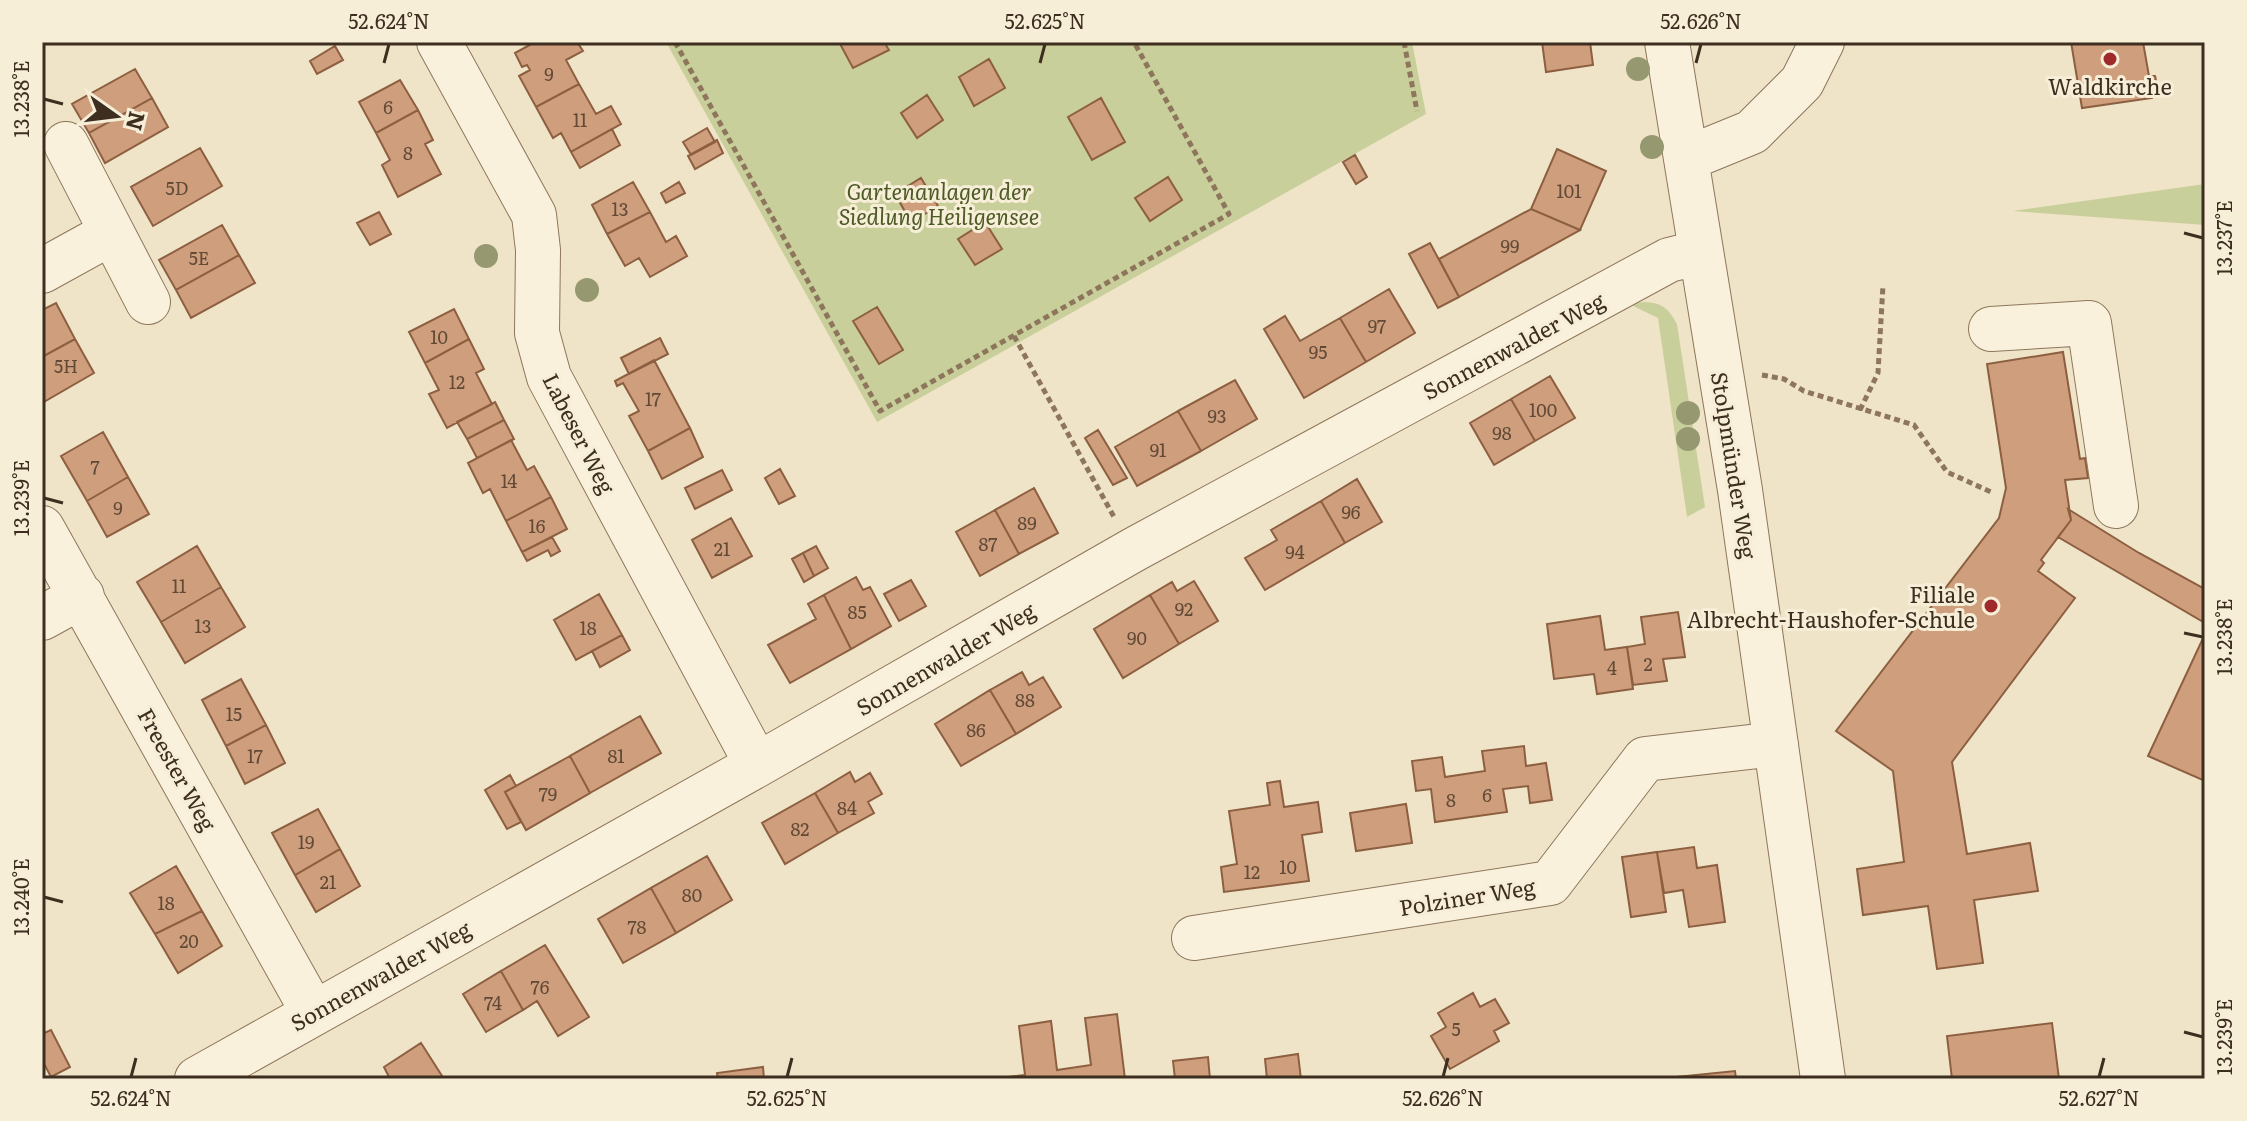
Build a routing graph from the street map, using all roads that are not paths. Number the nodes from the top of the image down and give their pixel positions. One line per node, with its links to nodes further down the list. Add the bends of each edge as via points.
1 (439, 42): 16 (street, Labeser Weg, via 534,215 537,333 549,377)
2 (1667, 42): 5 (street, Stolpmünder Weg)
3 (1822, 42): 5 (street, via 1802,82 1752,132)
4 (66, 144): 6 (street)
5 (1686, 159): 7 (street, Stolpmünder Weg)
6 (111, 233): 8 (street); 9 (street)
7 (1701, 252): 15 (street, Stolpmünder Weg); 16 (street, Sonnenwalder Weg, via 1669,260 1135,549)
8 (42, 271)
9 (148, 302)
10 (1991, 329): 11 (street, via 2089,323)
11 (2116, 506)
12 (42, 528): 13 (street, Freester Weg)
13 (82, 596): 14 (street); 18 (street, Freester Weg)
14 (42, 618)
15 (1776, 744): 17 (street, Polziner Weg, via 1645,759 1550,883); 20 (street, Stolpmünder Weg)
16 (757, 765): 18 (street, Sonnenwalder Weg)
17 (1194, 938)
18 (313, 1012): 19 (street, Sonnenwalder Weg)
19 (197, 1079)
20 (1823, 1079)

